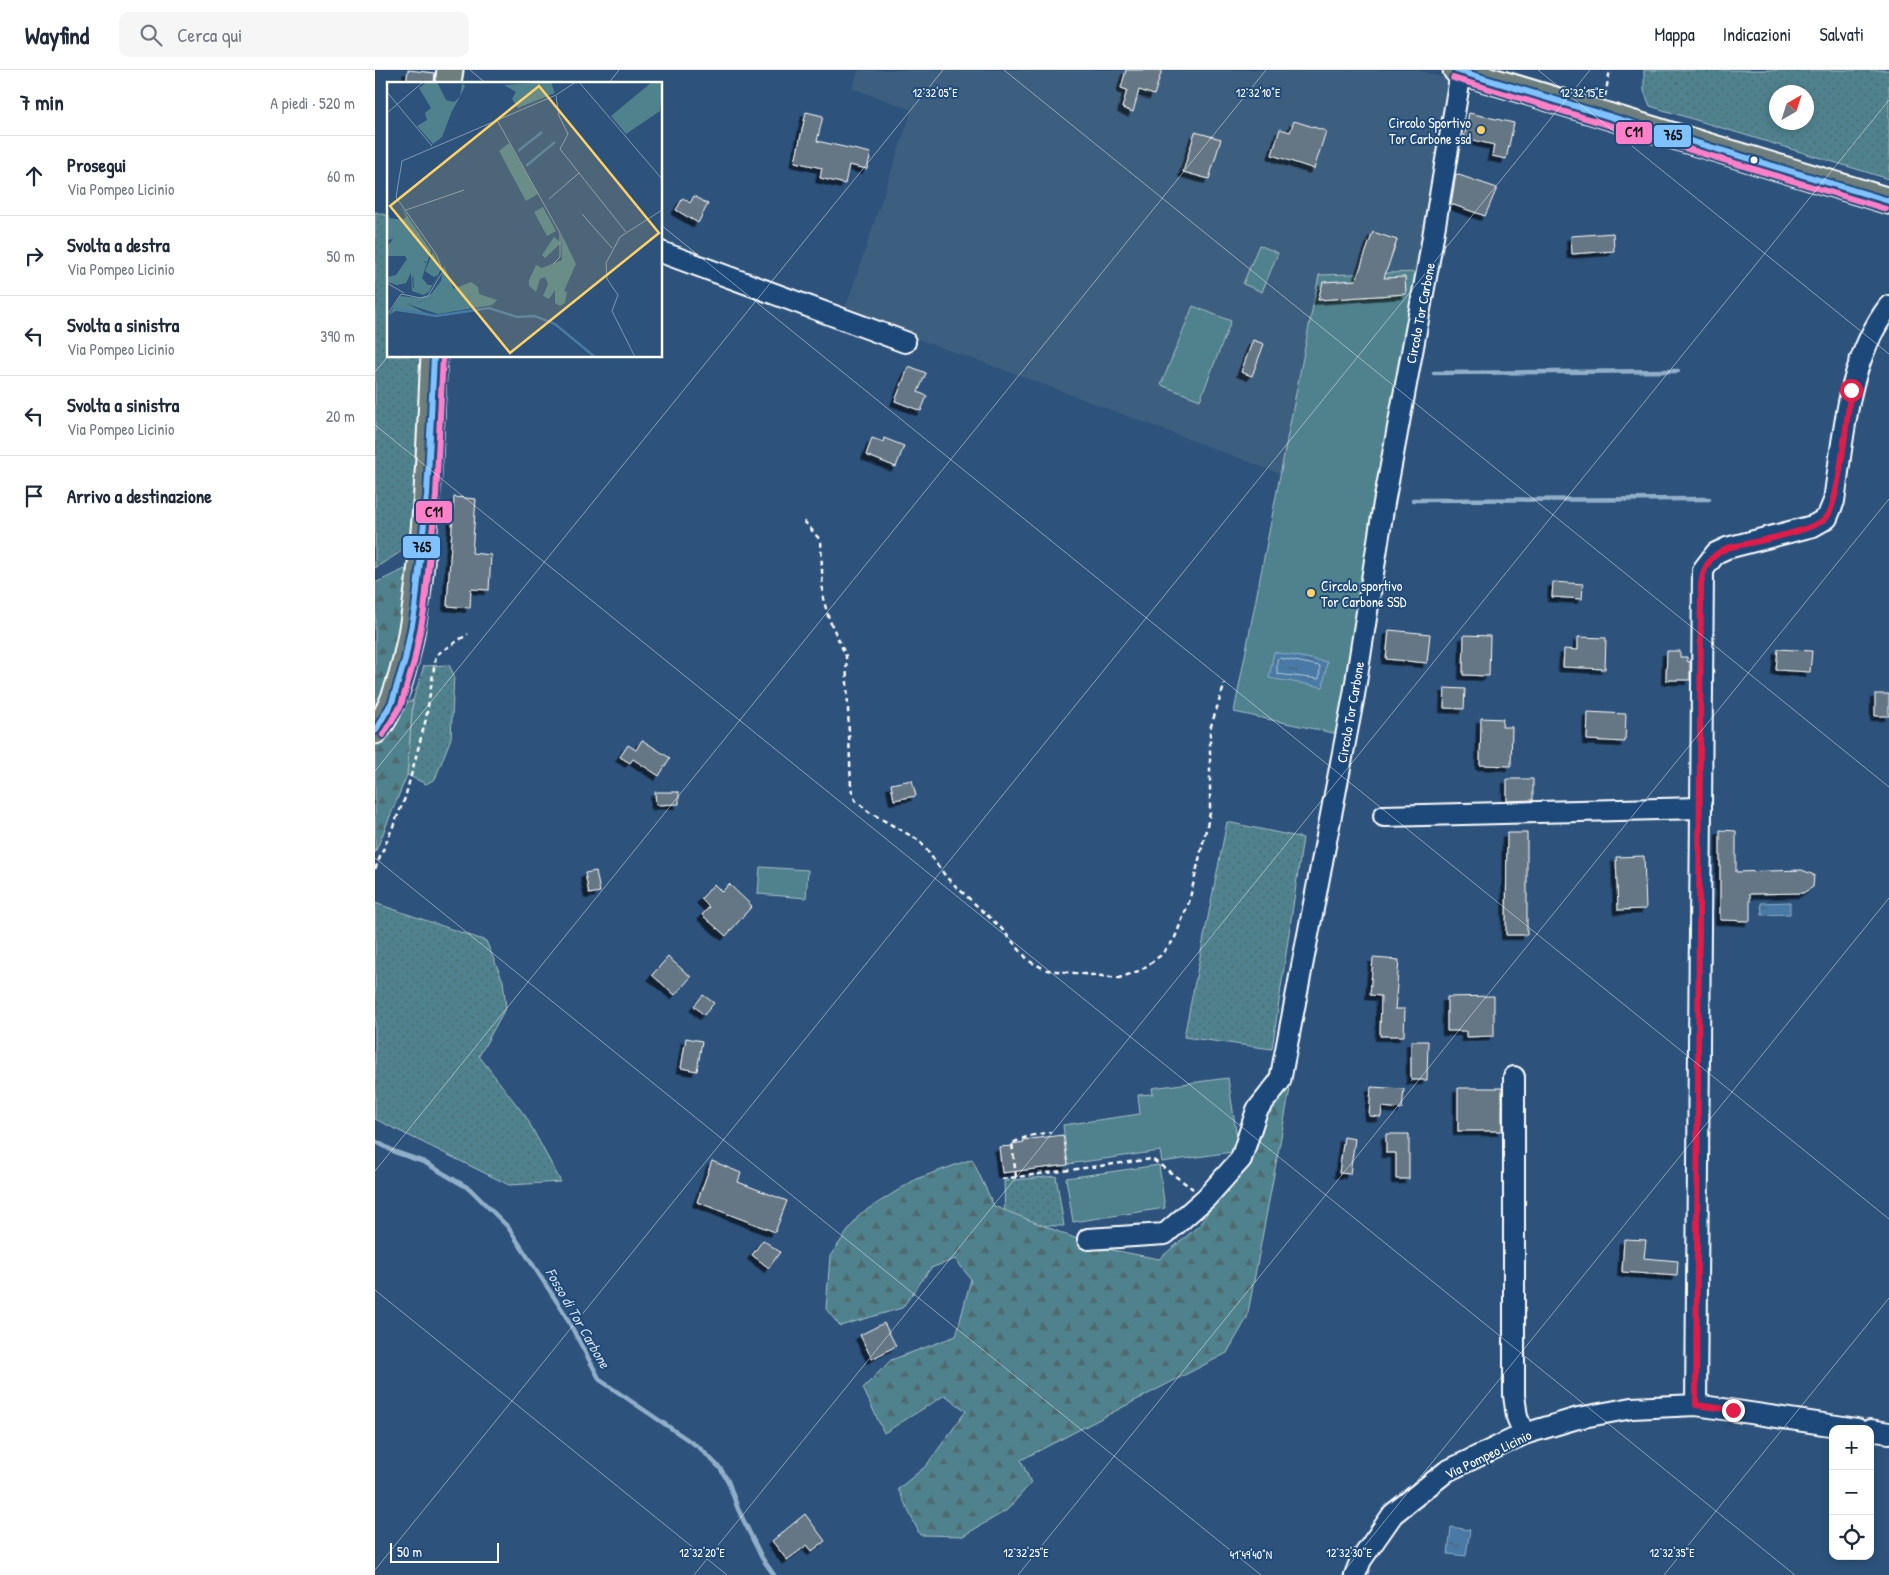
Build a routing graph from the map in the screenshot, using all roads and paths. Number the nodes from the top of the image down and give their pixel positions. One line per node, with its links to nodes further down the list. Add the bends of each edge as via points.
1 (1610, 70): 3 (path)
2 (1458, 71): 3 (main road); 20 (street, Circolo Tor Carbone, via 1354,695 1281,1081 1257,1110 1241,1159)
3 (1601, 115): 4 (main road)
4 (1889, 201)
5 (663, 253): 7 (street)
6 (1889, 306): 13 (street, via 1860,356 1851,390 1834,501 1827,518 1813,526 1727,548 1709,560 1703,570)
7 (905, 342)
8 (434, 358): 12 (main road, via 417,594 396,693)
9 (804, 521): 11 (path, via 821,541 823,598 846,656 851,788 855,800 869,812 920,841 947,878 1001,928 1029,961 1047,970 1119,978 1141,970 1174,940 1189,902 1210,813 1210,729)
10 (469, 634): 15 (path, via 436,656 426,719 405,798)
11 (1225, 683)
12 (375, 731)
13 (1700, 808): 14 (street); 22 (street)
14 (1384, 816)
15 (375, 869)
16 (1514, 1077): 26 (street, via 1514,1395 1517,1418)
17 (1051, 1132): 18 (path, via 1012,1143)
18 (1016, 1177): 19 (path); 20 (path, via 1152,1159)
19 (1002, 1179)
20 (1206, 1198): 21 (street, Circolo Tor Carbone, via 1165,1234)
21 (1088, 1239)
22 (1696, 1405): 23 (street, Via Pompeo Licinio); 26 (street, Via Pompeo Licinio, via 1631,1408 1578,1418)
23 (1830, 1425)
24 (1874, 1431): 25 (street)
25 (1889, 1433)
26 (1524, 1434): 27 (street, Via Pompeo Licinio, via 1447,1471 1414,1495 1393,1514 1361,1560)
27 (1355, 1575)

